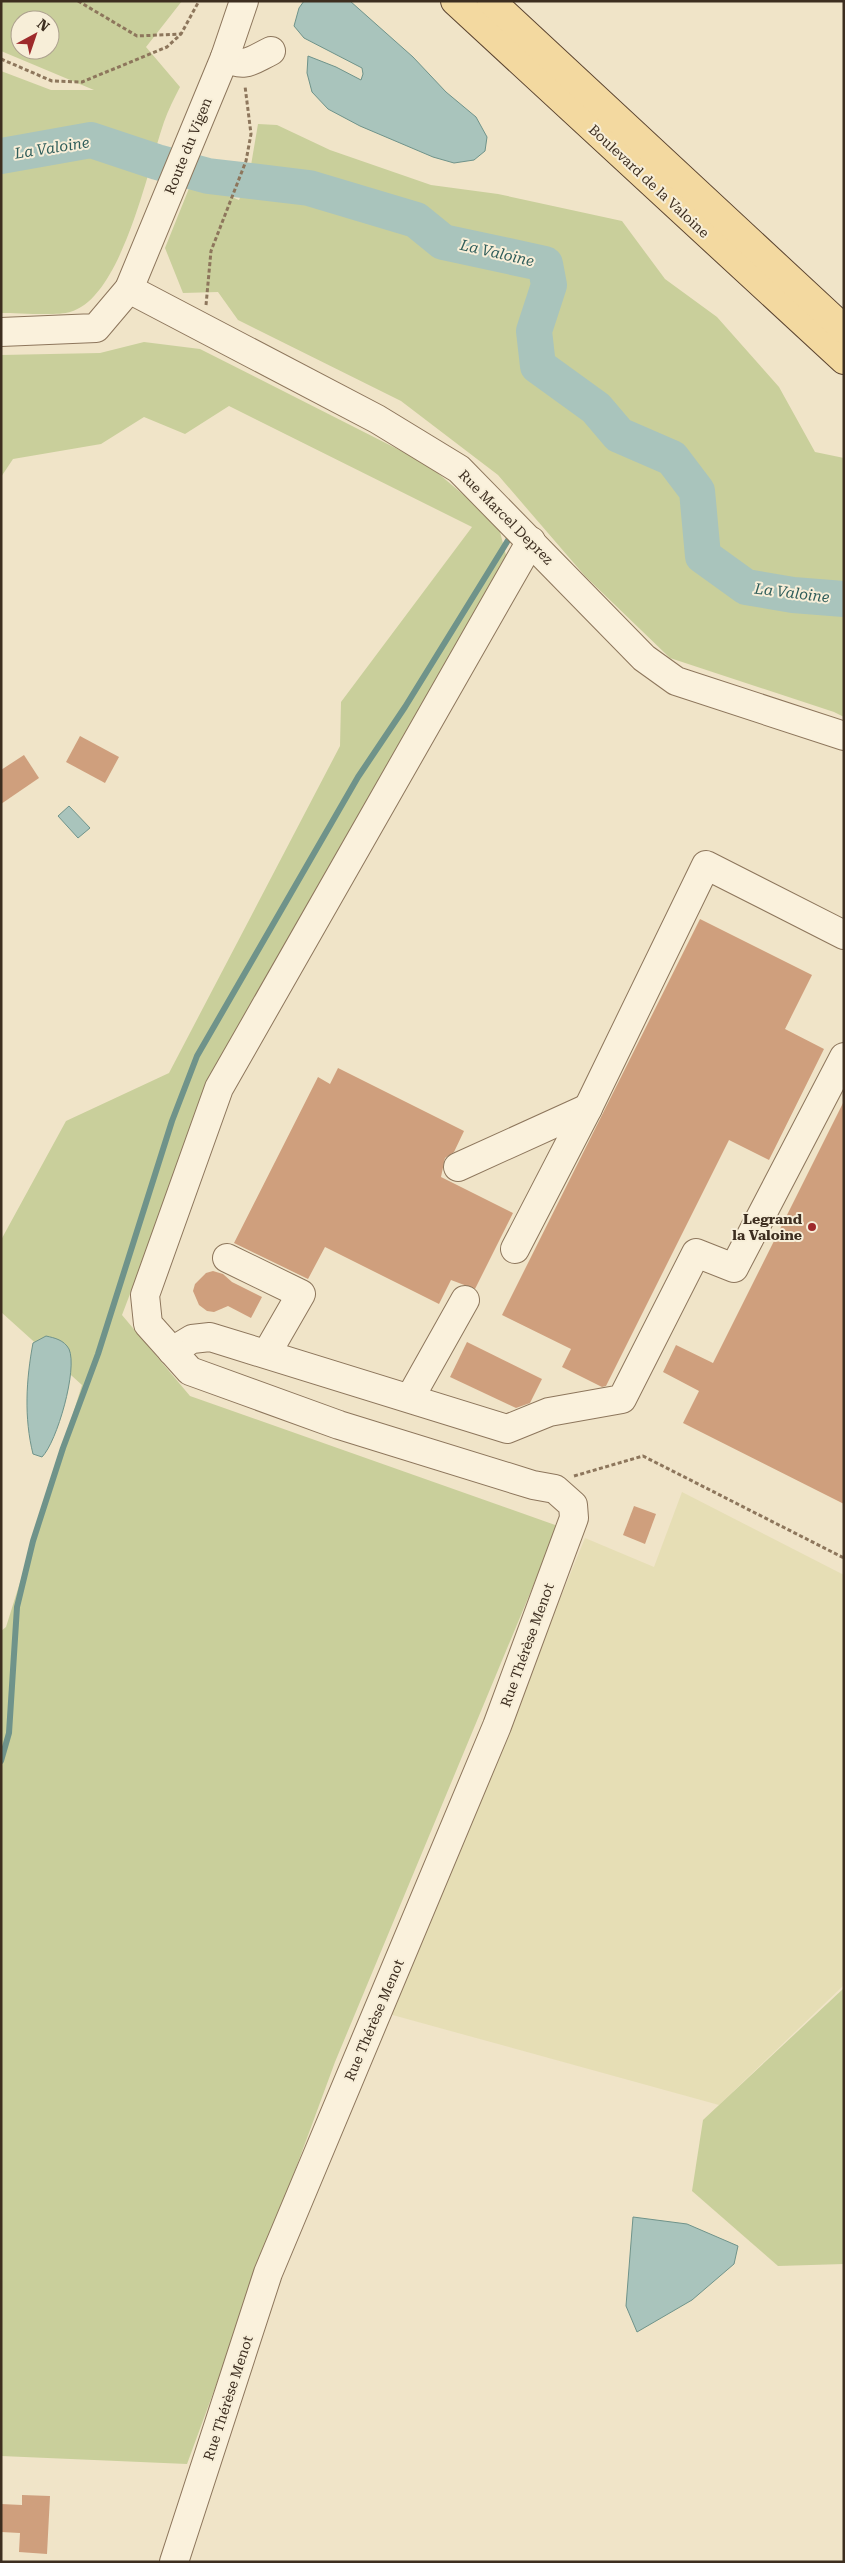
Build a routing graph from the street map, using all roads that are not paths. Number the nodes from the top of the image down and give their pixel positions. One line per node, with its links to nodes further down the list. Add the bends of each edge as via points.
1 (244, 1): 5 (street, Route du Vigen)
2 (455, 1): 9 (main road, Boulevard de la Valoine)
3 (491, 1): 7 (main road, Boulevard de la Valoine)
4 (271, 51): 5 (street, via 246,64 237,64)
5 (225, 57): 6 (street, Route du Vigen)
6 (129, 288): 8 (street, Route du Vigen, via 96,328); 10 (street, Rue Marcel Deprez, via 377,419 459,469)
7 (844, 329)
8 (1, 332)
9 (844, 360)
10 (531, 540): 11 (street, Rue Marcel Deprez, via 644,658 676,681); 19 (street, via 219,1088 145,1295 148,1324)
11 (844, 736)
12 (844, 935): 14 (street, via 706,865)
13 (844, 1057): 21 (street, via 734,1268 696,1253 622,1399 549,1412 507,1429)
14 (588, 1108): 15 (street); 16 (street)
15 (458, 1167)
16 (515, 1250)
17 (227, 1258): 20 (street, via 301,1294)
18 (465, 1300): 21 (street)
19 (172, 1351): 20 (street, via 192,1339 210,1337); 22 (street, Rue Thérèse Menot, via 190,1371 330,1422 555,1490 573,1505 574,1518 497,1726 268,2273)
20 (268, 1353): 21 (street)
21 (410, 1398)
22 (174, 2562)

